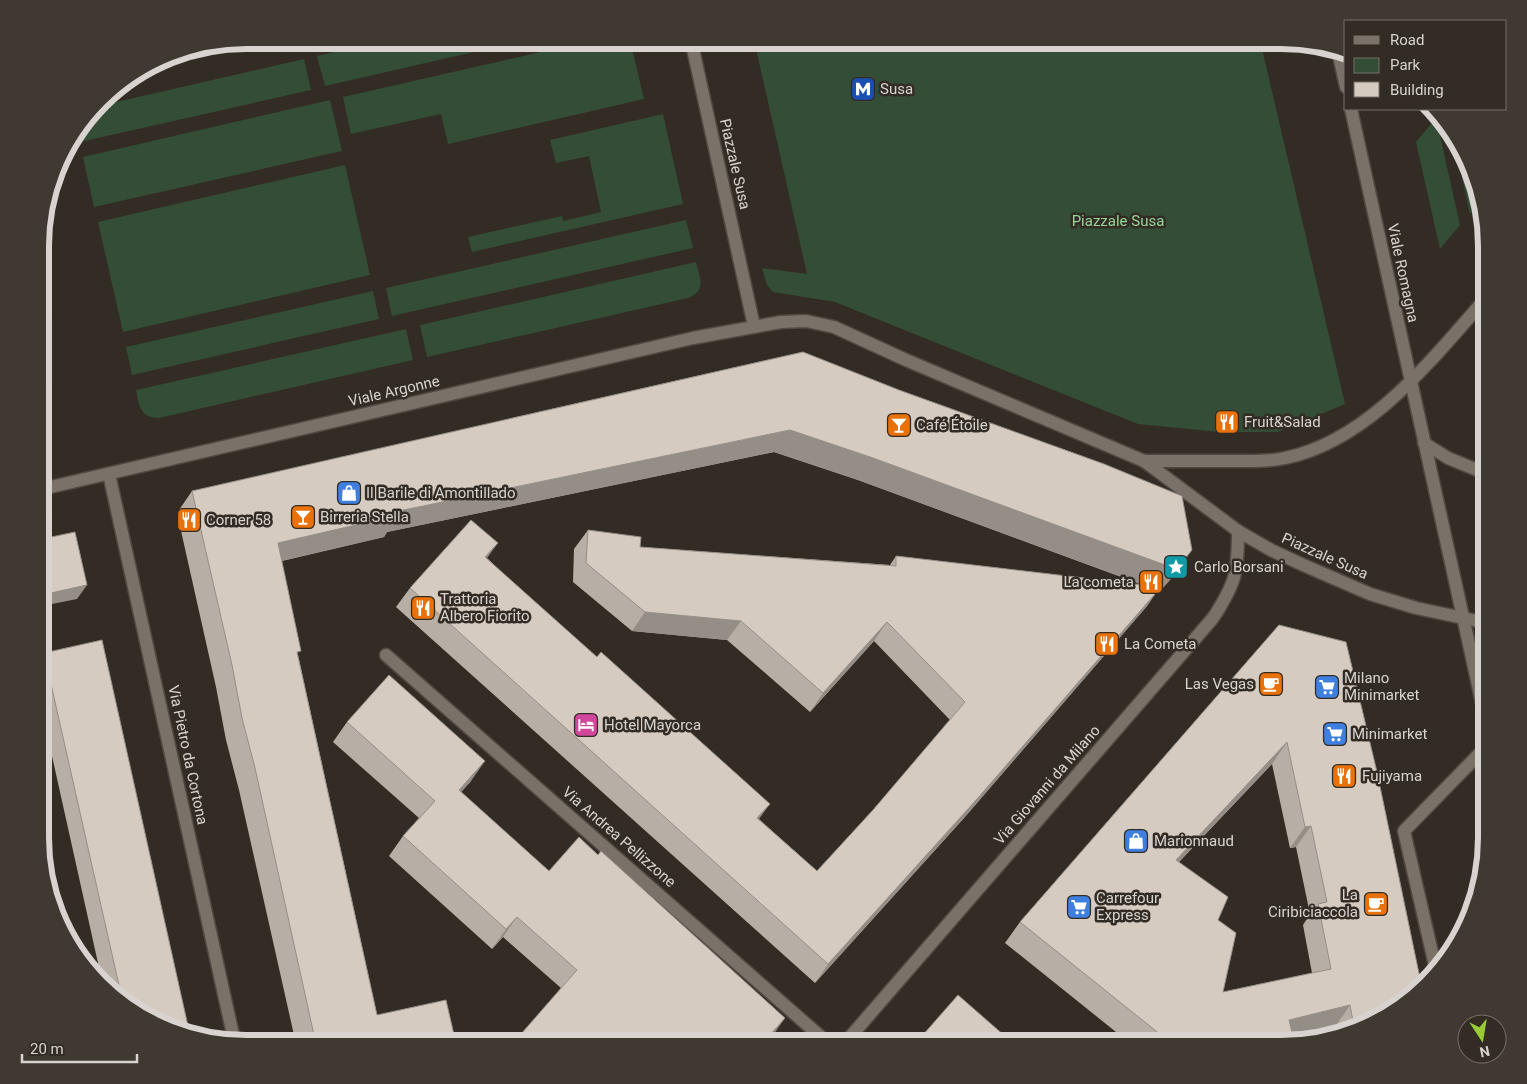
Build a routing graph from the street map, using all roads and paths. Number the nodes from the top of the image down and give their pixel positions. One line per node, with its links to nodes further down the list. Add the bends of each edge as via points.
1 (693, 49): 6 (street, Piazzale Susa)
2 (1339, 57): 3 (street)
3 (1344, 77)
4 (1351, 110): 7 (street, Viale Romagna)
5 (1478, 307): 7 (street, Piazzale Susa)
6 (754, 326): 9 (street, Piazzale Susa, via 806,322 834,327); 11 (street, Viale Argonne)
7 (1411, 382): 8 (street, Viale Romagna); 9 (street, Piazzale Susa, via 1344,435 1315,449 1284,458 1256,460)
8 (1424, 443): 10 (street, via 1448,458); 14 (street, Viale Romagna)
9 (1144, 461): 13 (street, Piazzale Susa)
10 (1478, 470)
11 (109, 474): 12 (street, Viale Argonne); 20 (street, Via Pietro da Cortona)
12 (49, 487)
13 (1238, 531): 14 (street, Piazzale Susa, via 1271,550 1370,594); 22 (street, Via Giovanni da Milano, via 1234,581 1213,618)
14 (1463, 618): 15 (street, Piazzale Susa); 17 (street, Viale Romagna)
15 (1478, 621)
16 (386, 655): 21 (street, Via Andrea Pellizzone)
17 (1478, 686)
18 (1478, 755): 19 (street, via 1404,831)
19 (1434, 962)
20 (233, 1035)
21 (819, 1035)
22 (852, 1035)

